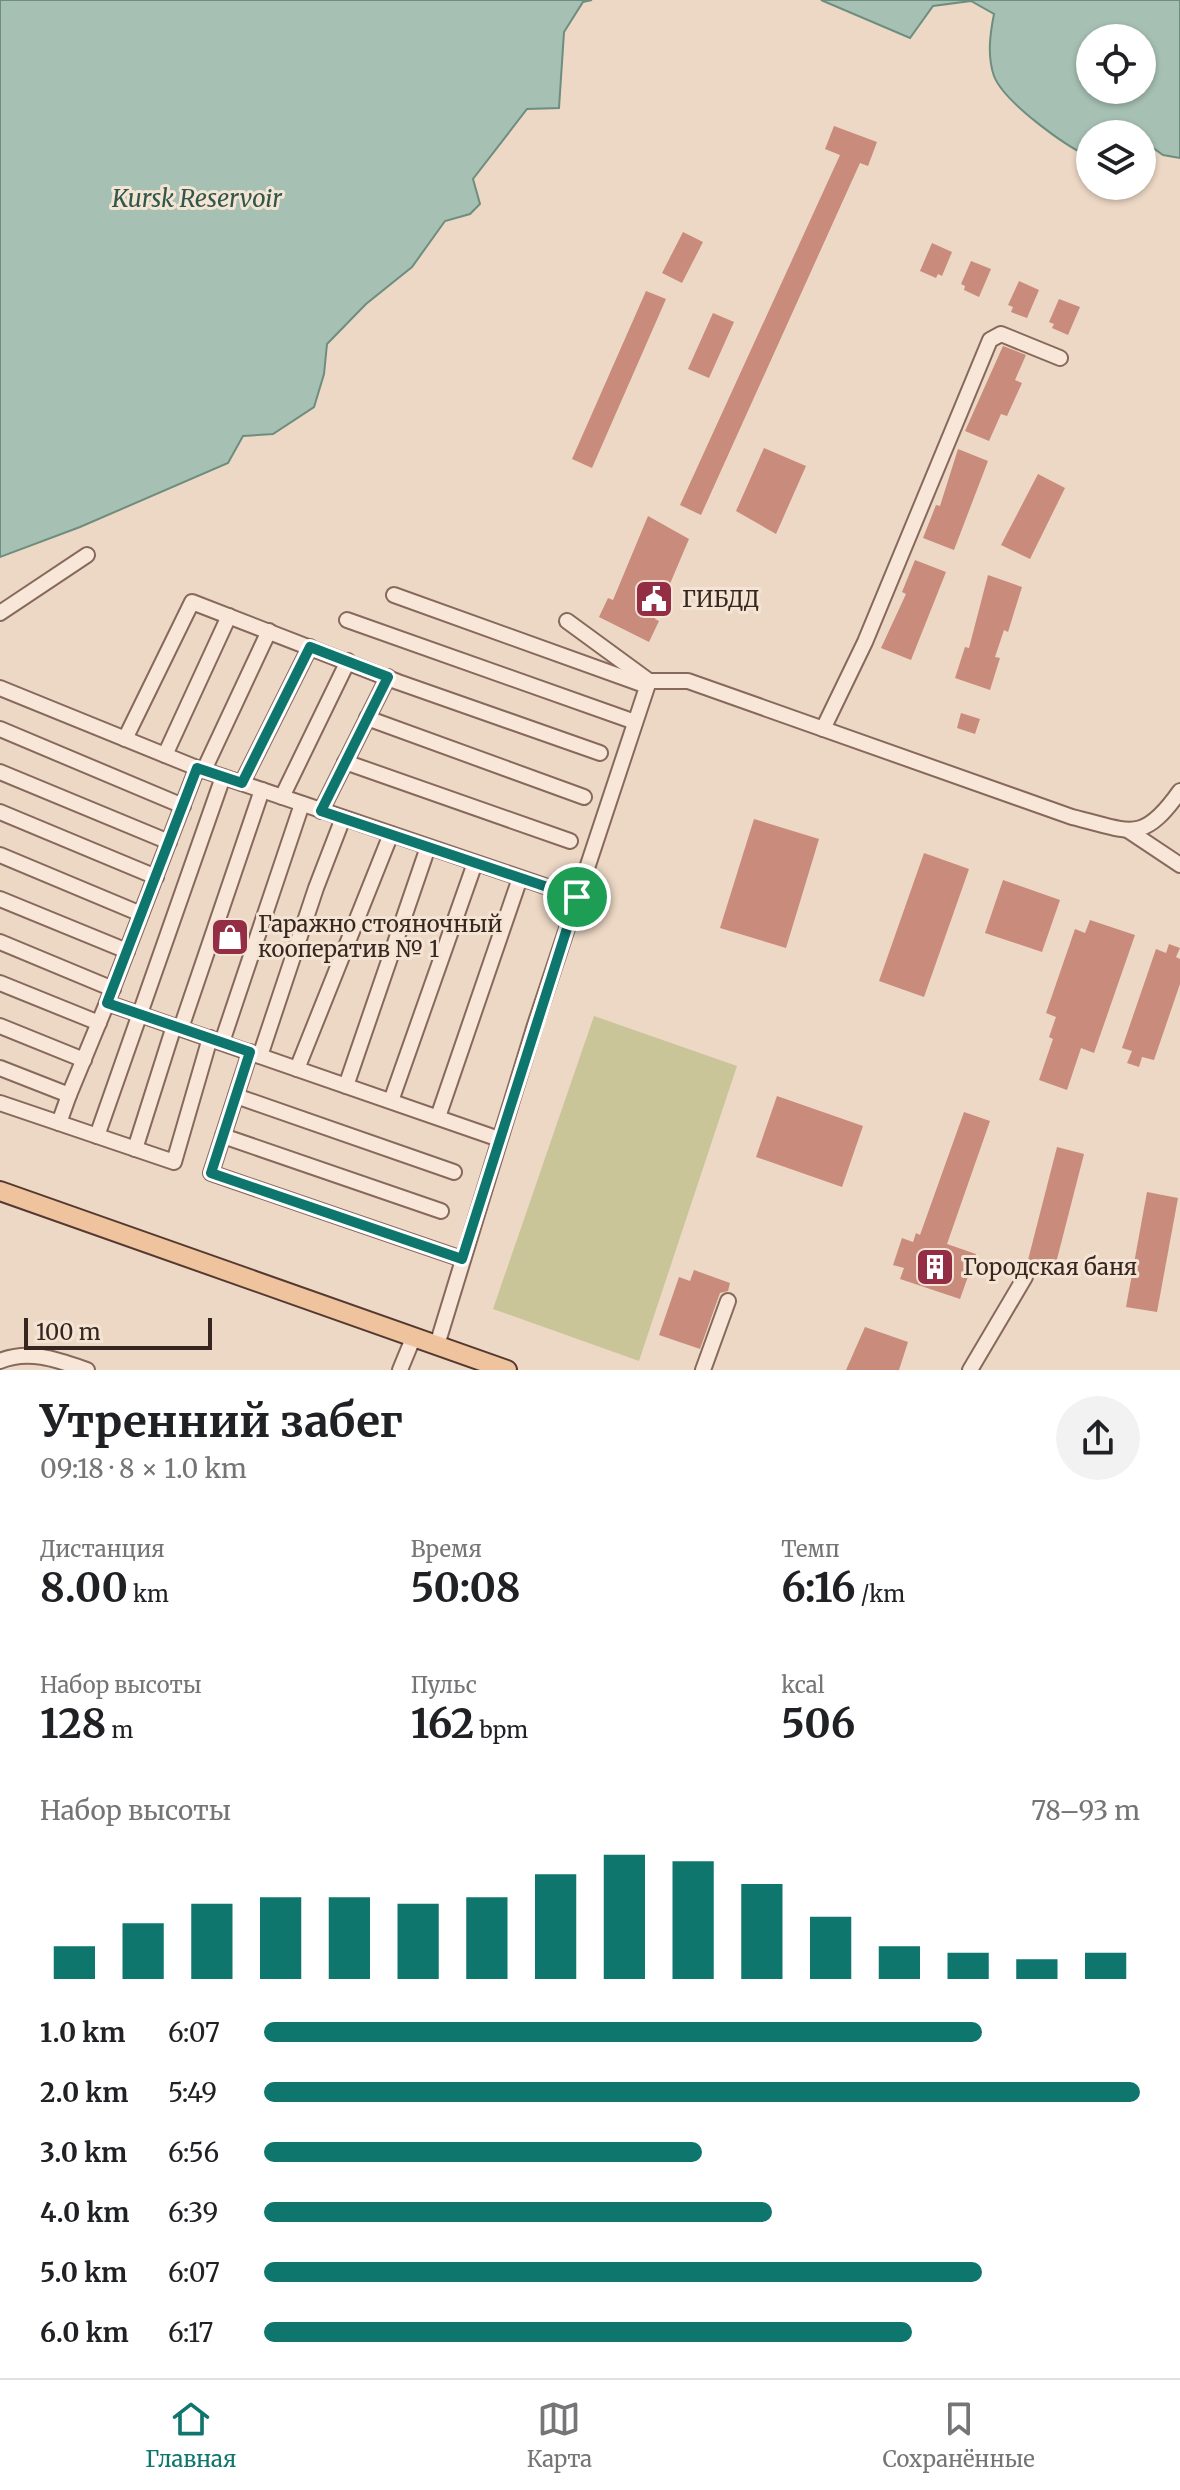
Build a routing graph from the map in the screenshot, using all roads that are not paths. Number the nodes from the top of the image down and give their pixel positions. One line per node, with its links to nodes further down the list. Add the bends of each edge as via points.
1 (1060, 358): 17 (street, via 1001,334 990,340 865,642)
2 (87, 555): 4 (street)
3 (394, 595): 12 (street)
4 (0, 613)
5 (229, 616): 8 (street); 18 (street, via 192,602); 20 (street)
6 (347, 620): 15 (street)
7 (567, 621): 12 (street)
8 (269, 631): 9 (street); 22 (street)
9 (310, 647): 10 (street); 25 (street)
10 (348, 661): 11 (street); 28 (street)
11 (388, 677): 14 (street); 19 (street)
12 (648, 683): 15 (street); 17 (street, via 688,681)
13 (0, 688): 18 (street)
14 (367, 718): 21 (street); 29 (street)
15 (635, 722): 45 (street)
16 (0, 729): 31 (street)
17 (823, 729): 35 (street, via 1072,817)
18 (125, 739): 20 (street)
19 (600, 753)
20 (165, 755): 22 (street)
21 (345, 762): 32 (street); 37 (street)
22 (200, 769): 24 (street); 31 (street)
23 (0, 772): 38 (street)
24 (223, 777): 25 (street); 52 (street)
25 (242, 783): 26 (street)
26 (262, 790): 28 (street); 55 (street)
27 (1180, 791): 35 (street, via 1160,820)
28 (282, 797): 30 (street)
29 (584, 797)
30 (302, 804): 32 (street); 56 (street)
31 (183, 806): 38 (street)
32 (321, 811): 34 (street)
33 (0, 812): 43 (street)
34 (343, 818): 36 (street); 57 (street)
35 (1129, 831): 42 (street)
36 (391, 834): 39 (street); 60 (street)
37 (570, 841)
38 (169, 842): 43 (street)
39 (428, 847): 41 (street); 61 (street)
40 (0, 855): 47 (street)
41 (475, 863): 44 (street); 64 (street)
42 (1180, 865)
43 (156, 877): 47 (street)
44 (520, 878): 45 (street); 66 (street)
45 (577, 897): 70 (street)
46 (0, 899): 49 (street)
47 (141, 914): 49 (street)
48 (0, 942): 51 (street)
49 (127, 951): 51 (street)
50 (0, 983): 53 (street)
51 (110, 996): 52 (street); 53 (street)
52 (140, 1014): 55 (street); 68 (street)
53 (99, 1023): 58 (street)
54 (0, 1026): 58 (street)
55 (178, 1027): 56 (street); 71 (street)
56 (216, 1040): 57 (street); 71 (street, via 174,1162)
57 (255, 1054): 60 (street); 63 (street)
58 (84, 1060): 62 (street)
59 (0, 1068): 62 (street)
60 (297, 1069): 61 (street)
61 (346, 1086): 64 (street)
62 (69, 1095): 67 (street)
63 (236, 1096): 69 (street); 72 (street)
64 (391, 1101): 66 (street)
65 (0, 1103): 67 (street)
66 (438, 1117): 70 (street)
67 (59, 1123): 68 (street)
68 (97, 1136): 71 (street)
69 (223, 1136): 74 (street); 75 (street, via 211,1173)
70 (499, 1139): 75 (street)
71 (135, 1149)
72 (454, 1172)
73 (0, 1191): 78 (main road)
74 (441, 1211)
75 (462, 1259): 79 (street)
76 (1025, 1277): 85 (street)
77 (728, 1301): 84 (street)
78 (414, 1336): 79 (main road); 82 (street)
79 (437, 1345): 83 (main road)
80 (0, 1361): 81 (street, via 15,1355 51,1358)
81 (87, 1370)
82 (400, 1370)
83 (506, 1370)
84 (703, 1370)
85 (970, 1370)

